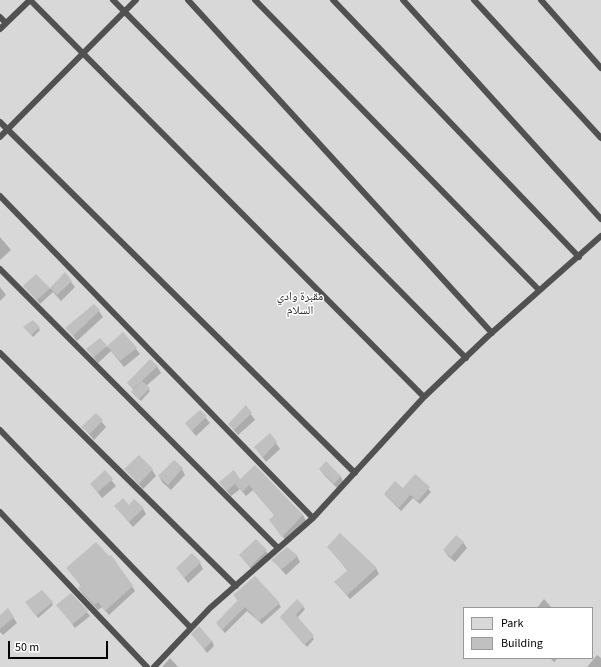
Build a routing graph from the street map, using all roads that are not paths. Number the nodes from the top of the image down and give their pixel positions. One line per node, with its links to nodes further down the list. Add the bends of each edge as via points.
1 (30, 0): 12 (lane); 14 (lane)
2 (113, 0): 10 (lane)
3 (136, 0): 10 (lane)
4 (188, 0): 26 (lane)
5 (255, 0): 25 (lane)
6 (333, 0): 23 (lane)
7 (403, 0): 21 (lane)
8 (474, 0): 19 (lane)
9 (540, 0): 15 (lane)
10 (125, 11): 14 (lane); 28 (lane)
11 (0, 17): 12 (lane)
12 (6, 23): 13 (lane)
13 (0, 29)
14 (84, 53): 17 (lane); 29 (lane)
15 (601, 68)
16 (0, 122): 17 (lane)
17 (8, 129): 18 (lane); 31 (lane)
18 (0, 137)
19 (601, 138)
20 (0, 196): 33 (lane)
21 (601, 219)
22 (601, 236): 23 (lane)
23 (578, 257): 25 (lane)
24 (0, 269): 34 (lane)
25 (539, 290): 26 (lane)
26 (492, 333): 28 (lane)
27 (0, 353): 35 (lane)
28 (466, 358): 29 (lane)
29 (424, 397): 31 (lane)
30 (0, 430): 36 (lane)
31 (355, 473): 33 (lane)
32 (0, 512): 37 (lane)
33 (313, 518): 34 (lane)
34 (278, 548): 35 (lane)
35 (236, 586): 36 (lane)
36 (191, 628): 38 (lane)
37 (147, 667)
38 (154, 667)

